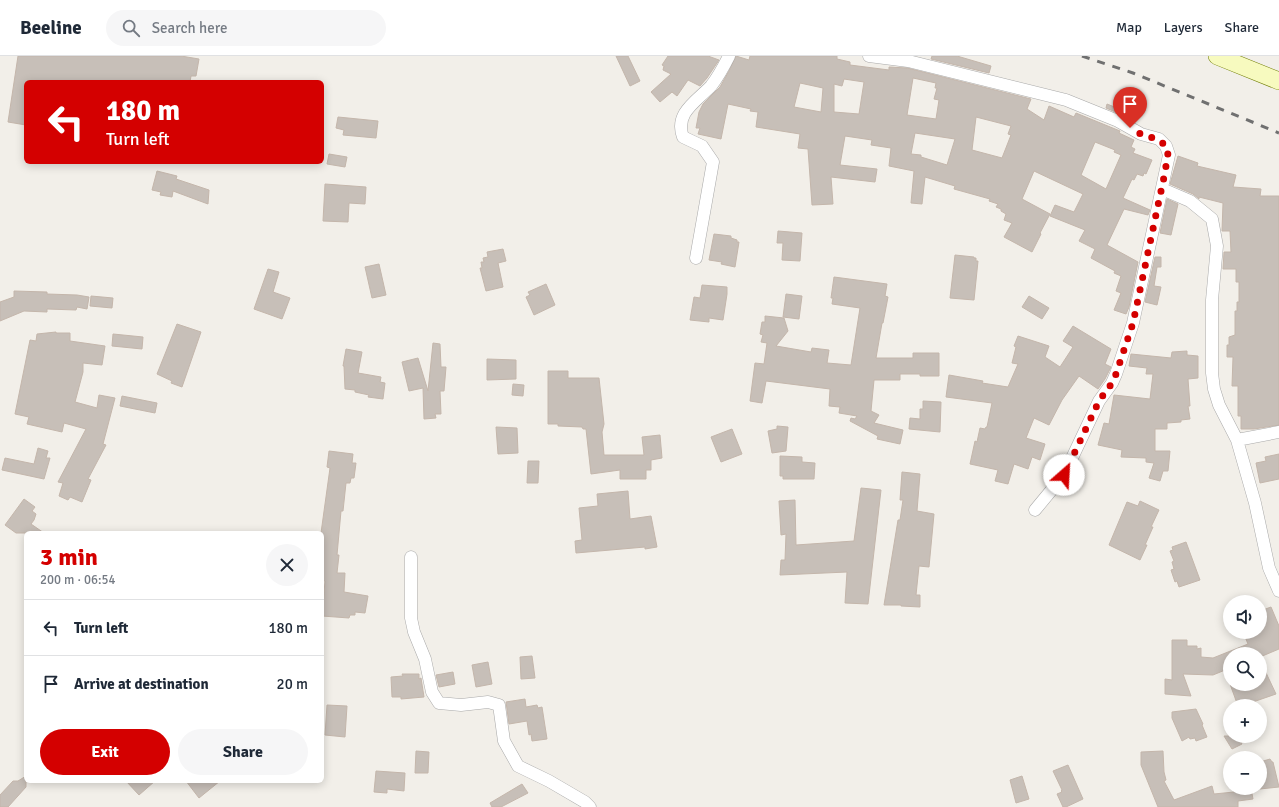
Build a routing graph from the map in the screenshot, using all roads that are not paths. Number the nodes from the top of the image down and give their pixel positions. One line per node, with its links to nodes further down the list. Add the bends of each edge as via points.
1 (729, 56): 6 (street, via 712,85 692,102 682,117 680,129 683,137 702,146 713,162)
2 (869, 56): 5 (street, via 908,61 1066,100 1118,121 1141,134 1159,140 1166,146 1168,155)
3 (1217, 56): 4 (main road)
4 (1279, 81)
5 (1162, 189): 8 (street, via 1190,201 1212,219 1217,246 1212,300 1212,373 1219,405); 9 (street, via 1133,323 1116,374 1099,401 1064,475)
6 (696, 258)
7 (1279, 432): 8 (street)
8 (1237, 440): 11 (street, via 1269,568)
9 (1035, 510)
10 (411, 557): 12 (street, via 410,618 425,659 432,692 439,703 461,705 488,702 499,706 504,741 518,766)
11 (1279, 591)
12 (590, 807)

